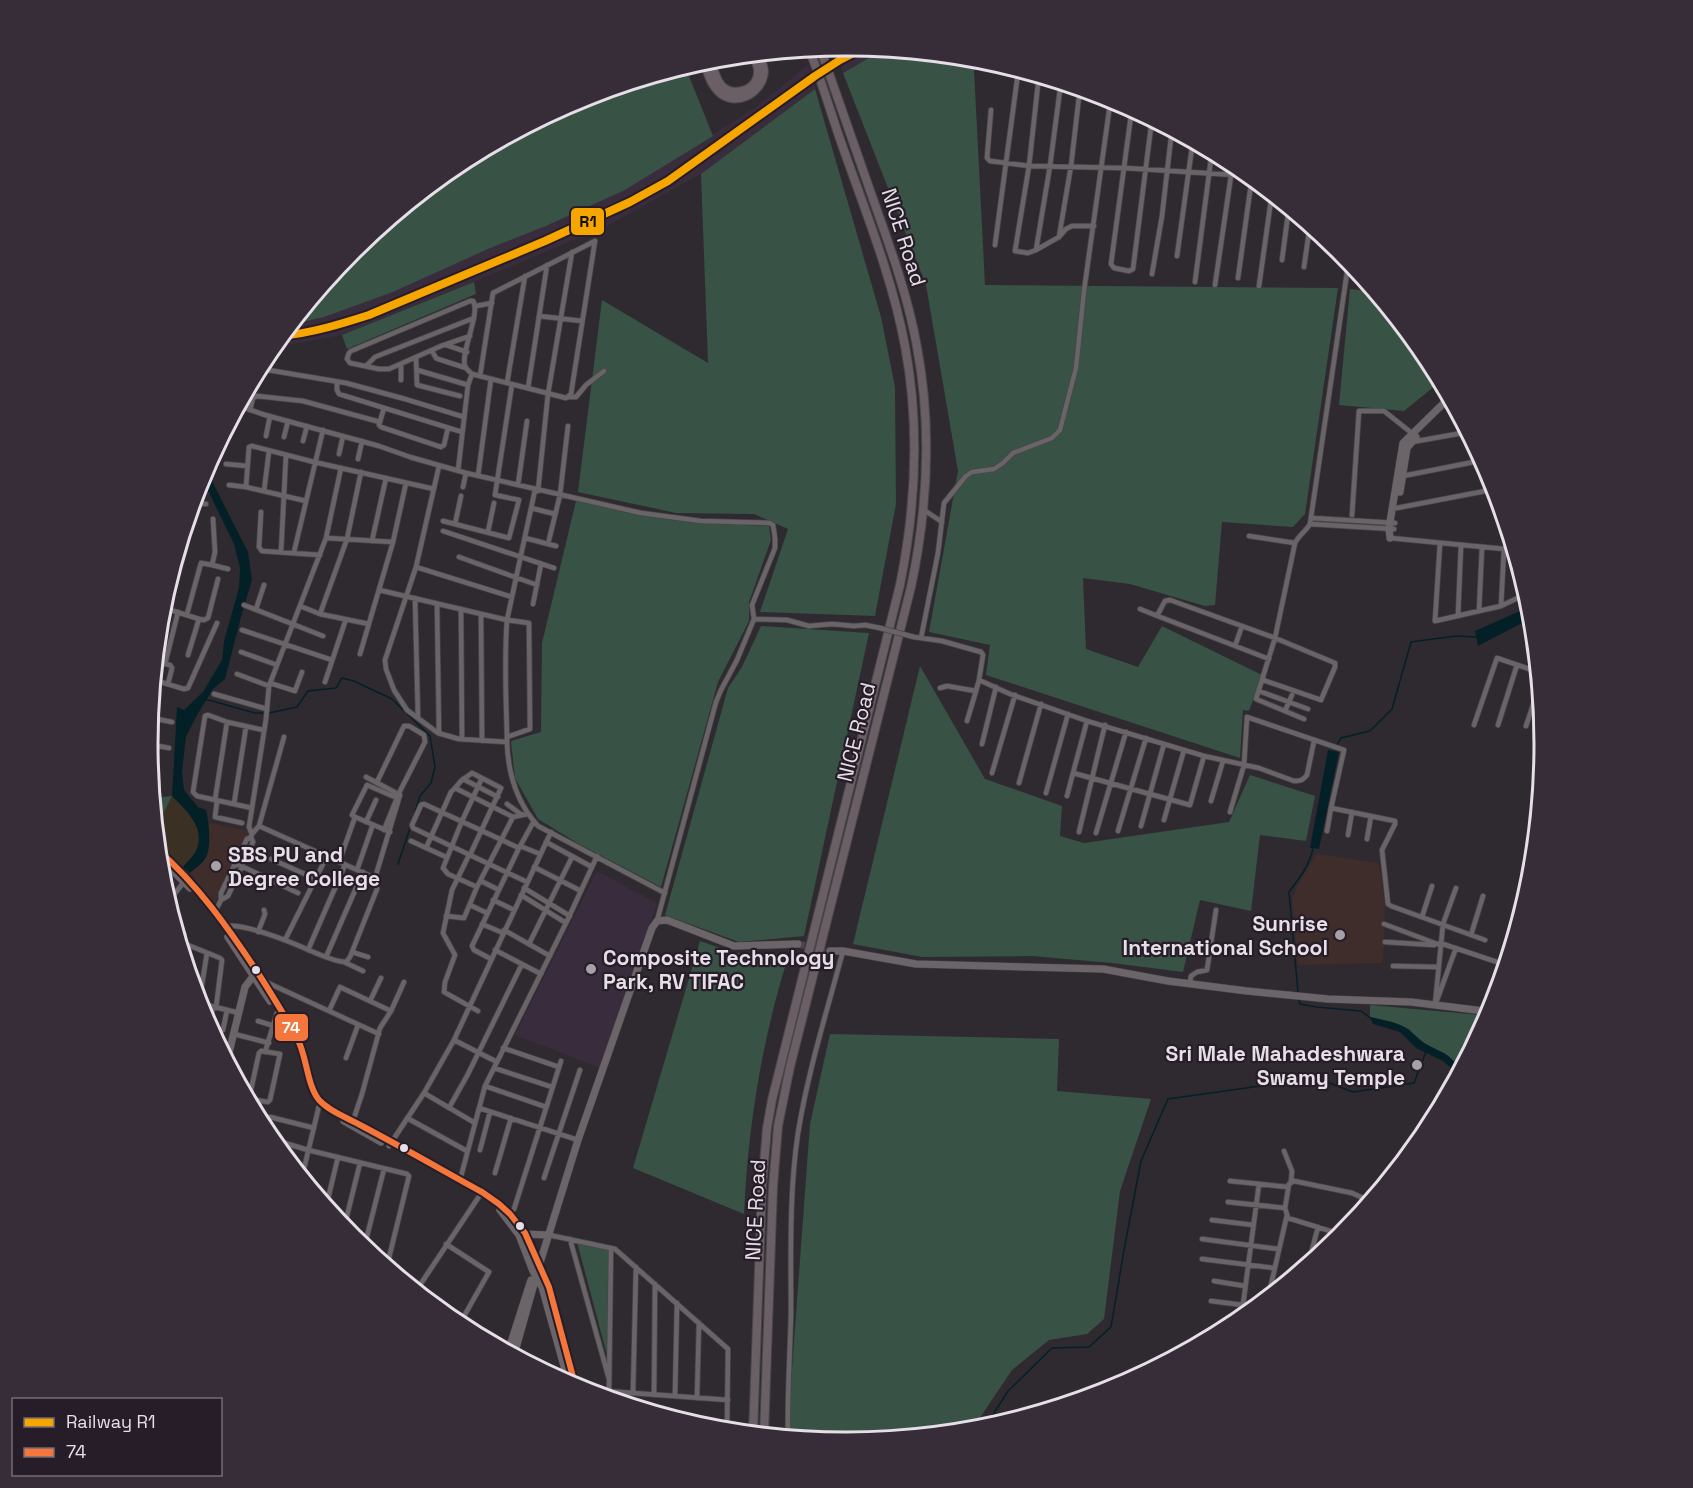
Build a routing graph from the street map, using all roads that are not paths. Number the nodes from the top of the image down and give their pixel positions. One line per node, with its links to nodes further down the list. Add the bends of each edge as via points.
1 (812, 57): 542 (highway, NICE Road, via 886,274 903,338 914,414 914,495 900,585 771,1100 762,1187)
2 (823, 57): 135 (highway, NICE Road, via 897,271 917,346 927,432)
3 (756, 61): 5 (highway, via 756,79 747,89 736,92 722,86)
4 (761, 61): 6 (highway, via 761,83 753,93 739,99 719,93)
5 (713, 69)
6 (707, 70)
7 (1017, 77): 18 (street)
8 (1038, 83): 19 (street)
9 (1060, 90): 20 (street)
10 (1079, 96): 21 (street)
11 (1110, 108): 22 (street)
12 (992, 110): 18 (street, via 987,158)
13 (1131, 118): 23 (street)
14 (1151, 127): 24 (street)
15 (1171, 137): 25 (street)
16 (1192, 149): 26 (street)
17 (1211, 161): 27 (street)
18 (1007, 164): 19 (street); 35 (street)
19 (1029, 166): 20 (street); 36 (street, via 1015,251)
20 (1050, 166): 21 (street); 36 (street)
21 (1071, 166): 22 (street); 34 (street)
22 (1102, 167): 23 (street); 32 (street)
23 (1125, 168): 24 (street); 24 (street, via 1111,264 1129,271 1133,268)
24 (1146, 170): 25 (street)
25 (1167, 171): 26 (street); 43 (street)
26 (1189, 173): 27 (street); 38 (street)
27 (1210, 174): 28 (street); 46 (street)
28 (1231, 175): 47 (street)
29 (1250, 187): 45 (street)
30 (1271, 202): 48 (street)
31 (1288, 216): 39 (street)
32 (1094, 226): 34 (street, via 1072,226); 142 (street, via 1076,368 1060,430 1052,438 1013,453 994,469 966,476 944,503)
33 (1309, 234): 41 (street)
34 (1059, 237): 36 (street)
35 (995, 244)
36 (1036, 250)
37 (572, 252): 40 (street); 53 (street); 54 (street, via 595,241)
38 (1177, 256)
39 (1282, 260)
40 (548, 265): 44 (street); 51 (street)
41 (1304, 267)
42 (1347, 272): 139 (street)
43 (1152, 274)
44 (525, 276): 49 (street, via 493,293); 71 (street)
45 (1238, 278)
46 (1195, 282)
47 (1215, 285)
48 (1259, 286)
49 (492, 303): 50 (street); 67 (street)
50 (476, 306): 52 (street); 61 (street, via 470,301 349,353 347,361)
51 (539, 316): 53 (street); 73 (street)
52 (474, 318): 55 (street); 61 (street, via 375,357)
53 (561, 319): 54 (street); 74 (street)
54 (582, 321): 76 (street)
55 (470, 336): 56 (street); 58 (street)
56 (445, 345): 57 (street); 58 (street)
57 (432, 351): 59 (street); 62 (street, via 438,359)
58 (467, 352): 62 (street)
59 (416, 358): 60 (street); 64 (street)
60 (400, 364): 61 (street, via 384,370); 69 (street)
61 (366, 366)
62 (466, 369): 66 (street)
63 (268, 370): 70 (street)
64 (417, 370): 72 (street); 75 (street, via 417,385)
65 (604, 370): 76 (street, via 576,397)
66 (471, 374): 67 (street); 72 (street)
67 (480, 376): 68 (street)
68 (491, 379): 71 (street); 113 (street)
69 (401, 380)
70 (337, 382): 80 (street, via 339,394); 83 (street)
71 (510, 384): 73 (street); 116 (street)
72 (468, 385): 83 (street)
73 (528, 388): 74 (street)
74 (548, 394): 76 (street); 123 (street)
75 (460, 396)
76 (569, 397)
77 (1445, 404): 93 (street)
78 (1445, 405): 99 (street)
79 (245, 408): 81 (street)
80 (384, 408): 86 (street); 89 (street)
81 (250, 410): 82 (street); 86 (street, via 257,396 303,401)
82 (270, 416): 84 (street); 94 (street)
83 (464, 417): 91 (street)
84 (288, 421): 87 (street); 96 (street)
85 (526, 421): 119 (street)
86 (380, 422): 89 (street, via 381,428 441,447)
87 (307, 426): 90 (street); 97 (street)
88 (568, 426): 126 (street)
89 (448, 428): 91 (street)
90 (323, 430): 95 (street); 104 (street)
91 (462, 432): 110 (street)
92 (1461, 433): 99 (street)
93 (1413, 434): 99 (street); 138 (street, via 1384,411 1359,411)
94 (266, 436)
95 (343, 436): 98 (street); 101 (street)
96 (284, 437)
97 (303, 441)
98 (362, 441): 103 (street); 108 (street)
99 (1407, 443): 114 (street); 145 (street)
100 (269, 451): 102 (street); 107 (street, via 249,447); 124 (street)
101 (339, 454)
102 (286, 455): 104 (street); 127 (street)
103 (358, 459)
104 (314, 462): 109 (street); 129 (street)
105 (1474, 462): 114 (street)
106 (226, 464): 107 (street)
107 (247, 466): 120 (street)
108 (439, 466): 110 (street); 122 (street)
109 (341, 468): 111 (street); 149 (street)
110 (458, 471): 112 (street)
111 (361, 472): 115 (street); 152 (street)
112 (466, 473): 113 (street); 121 (street)
113 (478, 476): 116 (street)
114 (1403, 476): 134 (street)
115 (386, 478): 117 (street); 154 (street)
116 (497, 481): 119 (street); 147 (street, via 495,495 519,500 509,538)
117 (406, 483): 122 (street); 155 (street)
118 (229, 485): 120 (street)
119 (518, 485): 123 (street)
120 (246, 487): 124 (street)
121 (464, 487)
122 (434, 489): 169 (street)
123 (537, 490): 126 (street); 133 (street)
124 (264, 491): 127 (street)
125 (1487, 491): 134 (street)
126 (560, 495): 137 (street); 198 (street, via 641,513 773,525 775,548 752,605)
127 (283, 496): 129 (street); 162 (street)
128 (461, 496): 143 (street)
129 (306, 501): 163 (street)
130 (494, 503): 147 (street)
131 (202, 504): 132 (street)
132 (206, 504)
133 (531, 508): 137 (street); 150 (street)
134 (1397, 508): 145 (street)
135 (924, 510): 142 (street); 543 (highway, NICE Road, via 911,587 778,1126)
136 (261, 512): 162 (street, via 260,549)
137 (555, 514): 153 (street)
138 (1352, 515)
139 (1311, 518): 144 (street); 145 (street)
140 (213, 519): 168 (street)
141 (443, 521): 143 (street)
142 (942, 522): 207 (street)
143 (455, 524): 147 (street)
144 (1310, 524): 145 (street); 156 (street)
145 (1392, 526): 151 (street)
146 (442, 531): 166 (street)
147 (488, 532)
148 (1249, 536): 156 (street)
149 (326, 538): 152 (street); 164 (street)
150 (525, 538): 159 (street); 166 (street)
151 (1390, 538): 157 (street)
152 (347, 539): 154 (street); 193 (street)
153 (549, 540)
154 (372, 541): 155 (street)
155 (393, 542): 176 (street)
156 (1295, 543): 208 (street)
157 (1440, 543): 158 (street); 196 (street, via 1435,621)
158 (1461, 545): 160 (street); 196 (street)
159 (556, 546)
160 (1482, 547): 161 (street); 190 (street)
161 (1504, 549): 185 (street)
162 (280, 552): 163 (street)
163 (294, 552): 164 (street)
164 (320, 555): 184 (street)
165 (459, 557): 172 (street)
166 (520, 558): 167 (street); 172 (street)
167 (541, 564): 170 (street); 175 (street)
168 (212, 565): 171 (street); 192 (street, via 201,563)
169 (416, 567): 177 (street); 178 (street)
170 (554, 568)
171 (228, 569)
172 (516, 578): 175 (street); 178 (street)
173 (218, 579): 197 (street, via 208,618)
174 (264, 585): 186 (street)
175 (537, 585): 182 (street)
176 (379, 590): 177 (street); 202 (street)
177 (407, 596): 180 (street); 242 (street, via 385,660 394,690 407,710)
178 (512, 597): 199 (street)
179 (1519, 597): 185 (street)
180 (415, 598): 181 (street); 242 (street)
181 (437, 604): 187 (street); 256 (street)
182 (533, 604)
183 (244, 605): 186 (street)
184 (300, 606): 193 (street); 203 (street)
185 (1501, 606): 190 (street)
186 (256, 609): 203 (street)
187 (461, 609): 194 (street); 259 (street)
188 (1140, 609): 195 (street)
189 (171, 610): 191 (street)
190 (1479, 611): 196 (street)
191 (178, 612): 192 (street); 216 (street)
192 (187, 614): 197 (street)
193 (320, 614): 202 (street)
194 (481, 614): 199 (street); 261 (street)
195 (1155, 615): 204 (street, via 1167,599); 210 (street)
196 (1458, 616)
197 (199, 619): 213 (street)
198 (754, 619): 207 (street, bridge, via 787,620 809,626 865,625); 366 (street, via 716,702)
199 (507, 620): 260 (street); 260 (street, via 529,623 530,729)
200 (345, 622): 215 (street)
201 (217, 623): 226 (street, via 188,688)
202 (369, 624): 212 (street)
203 (292, 625): 206 (street); 209 (street)
204 (1242, 626): 208 (street); 210 (street)
205 (243, 630): 209 (street)
206 (323, 636)
207 (921, 638): 222 (street, via 981,652)
208 (1275, 638): 214 (street); 223 (street, via 1335,663 1335,667 1321,700)
209 (284, 645): 215 (street); 218 (street)
210 (1235, 646): 214 (street)
211 (241, 652): 218 (street)
212 (360, 654)
213 (188, 655)
214 (1269, 659): 223 (street)
215 (332, 660): 225 (street)
216 (165, 664): 226 (street, via 172,668)
217 (1517, 664): 219 (street); 250 (street, via 1497,658); 251 (street)
218 (277, 665): 227 (street)
219 (1531, 669)
220 (302, 672): 227 (street, via 295,691)
221 (237, 674): 227 (street)
222 (979, 680): 228 (street); 230 (street)
223 (1263, 680): 231 (street)
224 (161, 682): 226 (street)
225 (325, 682)
226 (168, 684)
227 (269, 685): 240 (street)
228 (996, 687): 233 (street); 263 (street)
229 (940, 688): 230 (street)
230 (976, 691): 245 (street)
231 (1259, 691): 235 (street); 239 (street, via 1256,699)
232 (214, 694): 240 (street)
233 (1015, 695): 237 (street); 271 (street)
234 (1292, 695): 235 (street)
235 (1289, 702): 238 (street); 239 (street)
236 (1534, 702): 252 (street)
237 (1041, 704): 241 (street); 279 (street)
238 (1308, 709)
239 (1285, 711): 244 (street)
240 (266, 712): 254 (street)
241 (1068, 714): 246 (street); 286 (street)
242 (418, 718): 256 (street)
243 (159, 719): 247 (street)
244 (1304, 719)
245 (967, 721)
246 (1087, 721): 249 (street); 272 (street)
247 (172, 722)
248 (227, 722): 253 (street); 292 (street); 292 (street, via 208,715 204,719 193,792)
249 (1105, 725): 255 (street); 275 (street)
250 (1474, 725)
251 (1498, 725)
252 (1526, 726)
253 (246, 727): 254 (street); 296 (street)
254 (263, 730): 299 (street)
255 (1126, 732): 258 (street); 280 (street)
256 (439, 733): 259 (street)
257 (284, 737): 313 (street)
258 (1146, 738): 264 (street); 283 (street)
259 (462, 739): 261 (street)
260 (507, 740): 261 (street); 304 (street, via 511,778)
261 (482, 741)
262 (1314, 741): 270 (street, via 1307,774 1299,781); 270 (street, via 1247,717); 300 (street, via 1344,750)
263 (982, 744)
264 (1164, 744): 267 (street); 287 (street)
265 (158, 746): 266 (street)
266 (169, 748)
267 (1184, 750): 268 (street); 291 (street)
268 (1204, 756): 269 (street); 291 (street, via 1190,805)
269 (1222, 761): 270 (street); 295 (street)
270 (1244, 765): 302 (street)
271 (992, 773)
272 (1073, 773): 275 (street); 289 (street)
273 (366, 777): 277 (street)
274 (482, 778): 276 (street, via 472,774); 278 (street); 281 (street)
275 (1092, 778): 280 (street); 321 (street)
276 (463, 779): 281 (street); 282 (street)
277 (377, 782): 285 (street); 285 (street, via 404,726 409,726 426,739)
278 (493, 783): 284 (street); 290 (street, via 501,788)
279 (1019, 783)
280 (1110, 783): 283 (street); 322 (street)
281 (478, 787): 284 (street); 288 (street)
282 (455, 788): 288 (street); 301 (street)
283 (1131, 789): 287 (street); 318 (street)
284 (488, 792): 290 (street); 294 (street)
285 (399, 793): 317 (street)
286 (1046, 793)
287 (1150, 794): 291 (street); 314 (street)
288 (473, 796): 294 (street); 309 (street)
289 (1067, 796)
290 (498, 797): 298 (street)
291 (1170, 799): 308 (street)
292 (216, 800): 296 (street); 312 (street, via 215,817)
293 (376, 800): 311 (street)
294 (484, 801): 298 (street)
295 (1211, 801)
296 (234, 804): 299 (street)
297 (507, 804): 304 (street)
298 (494, 806): 306 (street); 316 (street)
299 (252, 808): 323 (street)
300 (1331, 808): 303 (street); 319 (street)
301 (442, 812): 309 (street); 325 (street); 325 (street, via 422,804 416,815 412,827)
302 (1230, 812)
303 (1352, 812): 305 (street); 324 (street)
304 (525, 815): 306 (street); 310 (street)
305 (1371, 816): 326 (street); 382 (street, via 1395,821 1382,850 1388,904)
306 (513, 817): 327 (street)
307 (354, 820): 341 (street)
308 (1164, 820)
309 (462, 821): 316 (street); 330 (street)
310 (534, 821): 320 (street); 331 (street)
311 (366, 822): 317 (street); 317 (street, via 352,815 368,784 397,798)
312 (242, 823)
313 (259, 826): 323 (street); 335 (street)
314 (1141, 826)
315 (372, 827): 350 (street)
316 (481, 830): 327 (street); 334 (street)
317 (387, 831): 352 (street)
318 (1118, 831)
319 (1327, 831)
320 (551, 832): 329 (street); 336 (street)
321 (1079, 832)
322 (1096, 833)
323 (252, 835): 342 (street); 346 (street, via 253,842)
324 (1348, 835)
325 (432, 837): 330 (street); 332 (street)
326 (1367, 839)
327 (502, 840): 331 (street); 345 (street)
328 (411, 841): 332 (street)
329 (546, 842): 333 (street); 338 (street)
330 (451, 846): 334 (street); 337 (street)
331 (520, 847): 333 (street); 351 (street)
332 (426, 849): 337 (street)
333 (540, 854): 347 (street)
334 (469, 855): 345 (street); 354 (street)
335 (327, 856): 341 (street); 353 (street)
336 (597, 856): 348 (street); 366 (street)
337 (446, 857): 354 (street, via 442,868)
338 (572, 857): 348 (street); 356 (street)
339 (271, 859): 353 (street)
340 (168, 862): 349 (street)
341 (339, 862): 344 (street)
342 (235, 863): 346 (street); 370 (street)
343 (169, 864): 349 (street)
344 (345, 864): 350 (street); 400 (street)
345 (489, 865): 351 (street); 357 (street)
346 (242, 866): 365 (street); 370 (street, via 228,896)
347 (534, 867): 356 (street); 358 (street)
348 (592, 867): 364 (street)
349 (174, 868): 355 (street)
350 (360, 871): 352 (street); 407 (street)
351 (508, 874): 358 (street); 363 (street)
352 (375, 878): 405 (street, via 377,889)
353 (316, 879): 392 (street)
354 (458, 879): 360 (street); 380 (street)
355 (185, 880): 367 (street); 378 (street); 417 (street)
356 (560, 880): 364 (street); 372 (street)
357 (481, 882): 360 (street); 363 (street)
358 (527, 882): 361 (street)
359 (1432, 886): 382 (street)
360 (477, 887): 373 (street)
361 (524, 888): 368 (street); 372 (street)
362 (1456, 888): 387 (street)
363 (499, 890): 371 (street)
364 (581, 891): 381 (street)
365 (298, 893)
366 (665, 893): 383 (street)
367 (175, 894)
368 (521, 895): 375 (street); 376 (street)
369 (1483, 896): 391 (street)
370 (221, 900): 378 (street)
371 (493, 900): 375 (street); 379 (street)
372 (549, 904): 376 (street); 381 (street)
373 (470, 905): 379 (street); 380 (street, via 464,918)
374 (264, 910): 389 (street)
375 (514, 910): 390 (street)
376 (546, 910): 384 (street); 395 (street)
377 (1216, 910): 421 (street, via 1206,970 1191,976)
378 (215, 912): 388 (street)
379 (487, 913): 385 (street)
380 (446, 916): 426 (street, via 443,933 455,955 444,992)
381 (570, 916): 384 (street)
382 (1422, 917): 387 (street)
383 (657, 921): 396 (street, via 667,920 734,946); 472 (street)
384 (566, 923): 406 (street)
385 (482, 924): 390 (street); 409 (street, via 472,948)
386 (1384, 924): 397 (street)
387 (1443, 924): 391 (street); 397 (street)
388 (226, 926): 389 (street); 420 (street)
389 (258, 932): 392 (street)
390 (504, 932): 395 (street); 401 (street)
391 (1471, 935): 393 (street)
392 (285, 940): 400 (street)
393 (1485, 940)
394 (1385, 942): 397 (street)
395 (529, 944): 406 (street)
396 (798, 944)
397 (1440, 944): 399 (street); 414 (street)
398 (189, 945): 404 (street)
399 (1456, 948): 411 (street); 424 (street)
400 (308, 950): 407 (street)
401 (495, 950): 409 (street); 412 (street)
402 (830, 951): 403 (street)
403 (843, 951): 421 (street, via 916,964 1103,969); 544 (street, via 808,1087 794,1168)
404 (207, 952): 422 (street); 427 (street, via 222,963)
405 (352, 952): 408 (street); 410 (street)
406 (550, 956): 416 (street)
407 (326, 957): 410 (street)
408 (368, 957)
409 (491, 959): 426 (street)
410 (344, 962): 415 (street)
411 (1499, 963)
412 (522, 964): 416 (street); 447 (street)
413 (1393, 966): 414 (street)
414 (1438, 967): 424 (street)
415 (363, 971)
416 (541, 974): 444 (street)
417 (254, 975): 433 (street, via 245,987); 434 (street)
418 (381, 978): 423 (street)
419 (404, 982): 430 (street)
420 (264, 983): 429 (street); 467 (street, via 298,1041 316,1095)
421 (1190, 983): 424 (street, via 1294,996)
422 (202, 985)
423 (370, 1001): 429 (street, via 340,987); 430 (street)
424 (1435, 1005): 435 (street)
425 (210, 1006): 427 (street)
426 (469, 1006): 431 (street); 442 (street)
427 (214, 1007): 428 (street); 432 (street)
428 (227, 1010): 433 (street); 439 (street)
429 (329, 1011): 437 (street)
430 (391, 1011): 441 (street)
431 (478, 1011)
432 (212, 1012)
433 (239, 1013): 440 (street)
434 (277, 1013): 438 (street); 459 (street, via 296,1045 307,1083)
435 (1480, 1013)
436 (258, 1021): 438 (street)
437 (358, 1025): 441 (street); 448 (street)
438 (274, 1026): 443 (street)
439 (220, 1030)
440 (234, 1034): 443 (street); 445 (street)
441 (378, 1034): 467 (street)
442 (454, 1040): 447 (street); 457 (street)
443 (268, 1043): 446 (street)
444 (503, 1048): 450 (street); 451 (street)
445 (230, 1050)
446 (265, 1052): 456 (street, via 259,1053); 458 (street, via 280,1056 270,1100)
447 (478, 1052): 450 (street); 461 (street)
448 (346, 1058)
449 (561, 1061): 451 (street)
450 (497, 1062): 452 (street)
451 (559, 1067): 455 (street)
452 (494, 1068): 454 (street); 455 (street)
453 (580, 1070): 471 (street)
454 (485, 1086): 460 (street); 462 (street)
455 (552, 1087): 460 (street)
456 (250, 1089)
457 (424, 1093): 461 (street); 464 (street)
458 (258, 1100)
459 (319, 1106): 470 (street); 474 (street)
460 (546, 1107): 469 (street)
461 (449, 1108): 468 (street)
462 (479, 1108): 463 (street); 468 (street)
463 (490, 1112): 465 (street); 476 (street)
464 (407, 1118): 474 (street); 477 (street)
465 (511, 1118): 469 (street); 483 (street)
466 (269, 1119): 470 (street)
467 (353, 1121): 474 (street)
468 (475, 1123): 477 (street)
469 (540, 1127): 471 (street); 495 (street)
470 (314, 1128): 475 (street)
471 (559, 1133): 472 (street); 484 (street)
472 (578, 1140): 503 (street)
473 (286, 1143): 475 (street)
474 (390, 1144): 485 (street); 489 (street)
475 (308, 1150): 479 (street); 481 (street)
476 (480, 1150)
477 (467, 1151): 485 (street)
478 (1284, 1151): 488 (street, via 1292,1171)
479 (338, 1158): 480 (street); 490 (street)
480 (360, 1163): 482 (street); 497 (street)
481 (304, 1168)
482 (384, 1169): 504 (street); 512 (street, via 409,1176)
483 (495, 1173)
484 (544, 1178)
485 (460, 1180): 495 (street)
486 (1230, 1181): 487 (street)
487 (1259, 1184): 488 (street); 493 (street)
488 (1289, 1184): 491 (street, via 1294,1181); 494 (street)
489 (480, 1195): 502 (street, via 497,1206); 507 (street)
490 (328, 1197)
491 (1364, 1199)
492 (1228, 1202): 493 (street)
493 (1256, 1204): 494 (street); 499 (street)
494 (1285, 1208): 496 (street)
495 (510, 1214): 502 (street)
496 (1287, 1215): 500 (street); 510 (street)
497 (347, 1217)
498 (1212, 1220): 499 (street)
499 (1253, 1225): 508 (street)
500 (1318, 1227): 501 (street); 511 (street)
501 (1332, 1232)
502 (522, 1234): 503 (street); 514 (street); 518 (street)
503 (549, 1235): 505 (street); 514 (street)
504 (367, 1237)
505 (570, 1239): 509 (street); 533 (street)
506 (1202, 1239): 508 (street)
507 (446, 1244): 520 (street); 527 (street, via 489,1272)
508 (1250, 1245): 510 (street); 515 (street)
509 (611, 1248): 516 (street); 533 (street)
510 (1278, 1249): 517 (street)
511 (1312, 1251)
512 (389, 1258)
513 (1202, 1259): 515 (street)
514 (538, 1263): 518 (street); 532 (street, via 549,1287)
515 (1248, 1265): 517 (street); 522 (street)
516 (636, 1267): 521 (street); 536 (street)
517 (1274, 1268): 523 (street)
518 (535, 1274): 529 (street); 530 (street); 531 (street)
519 (1214, 1281): 522 (street)
520 (420, 1284)
521 (655, 1284): 525 (street); 537 (street)
522 (1245, 1286): 526 (street)
523 (1271, 1286)
524 (1211, 1301): 526 (street)
525 (676, 1303): 528 (street); 538 (street)
526 (1243, 1305)
527 (464, 1316)
528 (699, 1323): 539 (street); 540 (street, via 728,1349)
529 (511, 1345)
530 (516, 1347)
531 (566, 1372)
532 (573, 1376)
533 (609, 1379): 534 (street)
534 (609, 1390)
535 (616, 1393): 536 (street)
536 (633, 1394): 537 (street)
537 (654, 1395): 538 (street)
538 (675, 1396): 539 (street)
539 (697, 1398): 540 (street)
540 (728, 1400): 541 (street)
541 (727, 1422)
542 (753, 1426)
543 (764, 1428)
544 (788, 1430)

